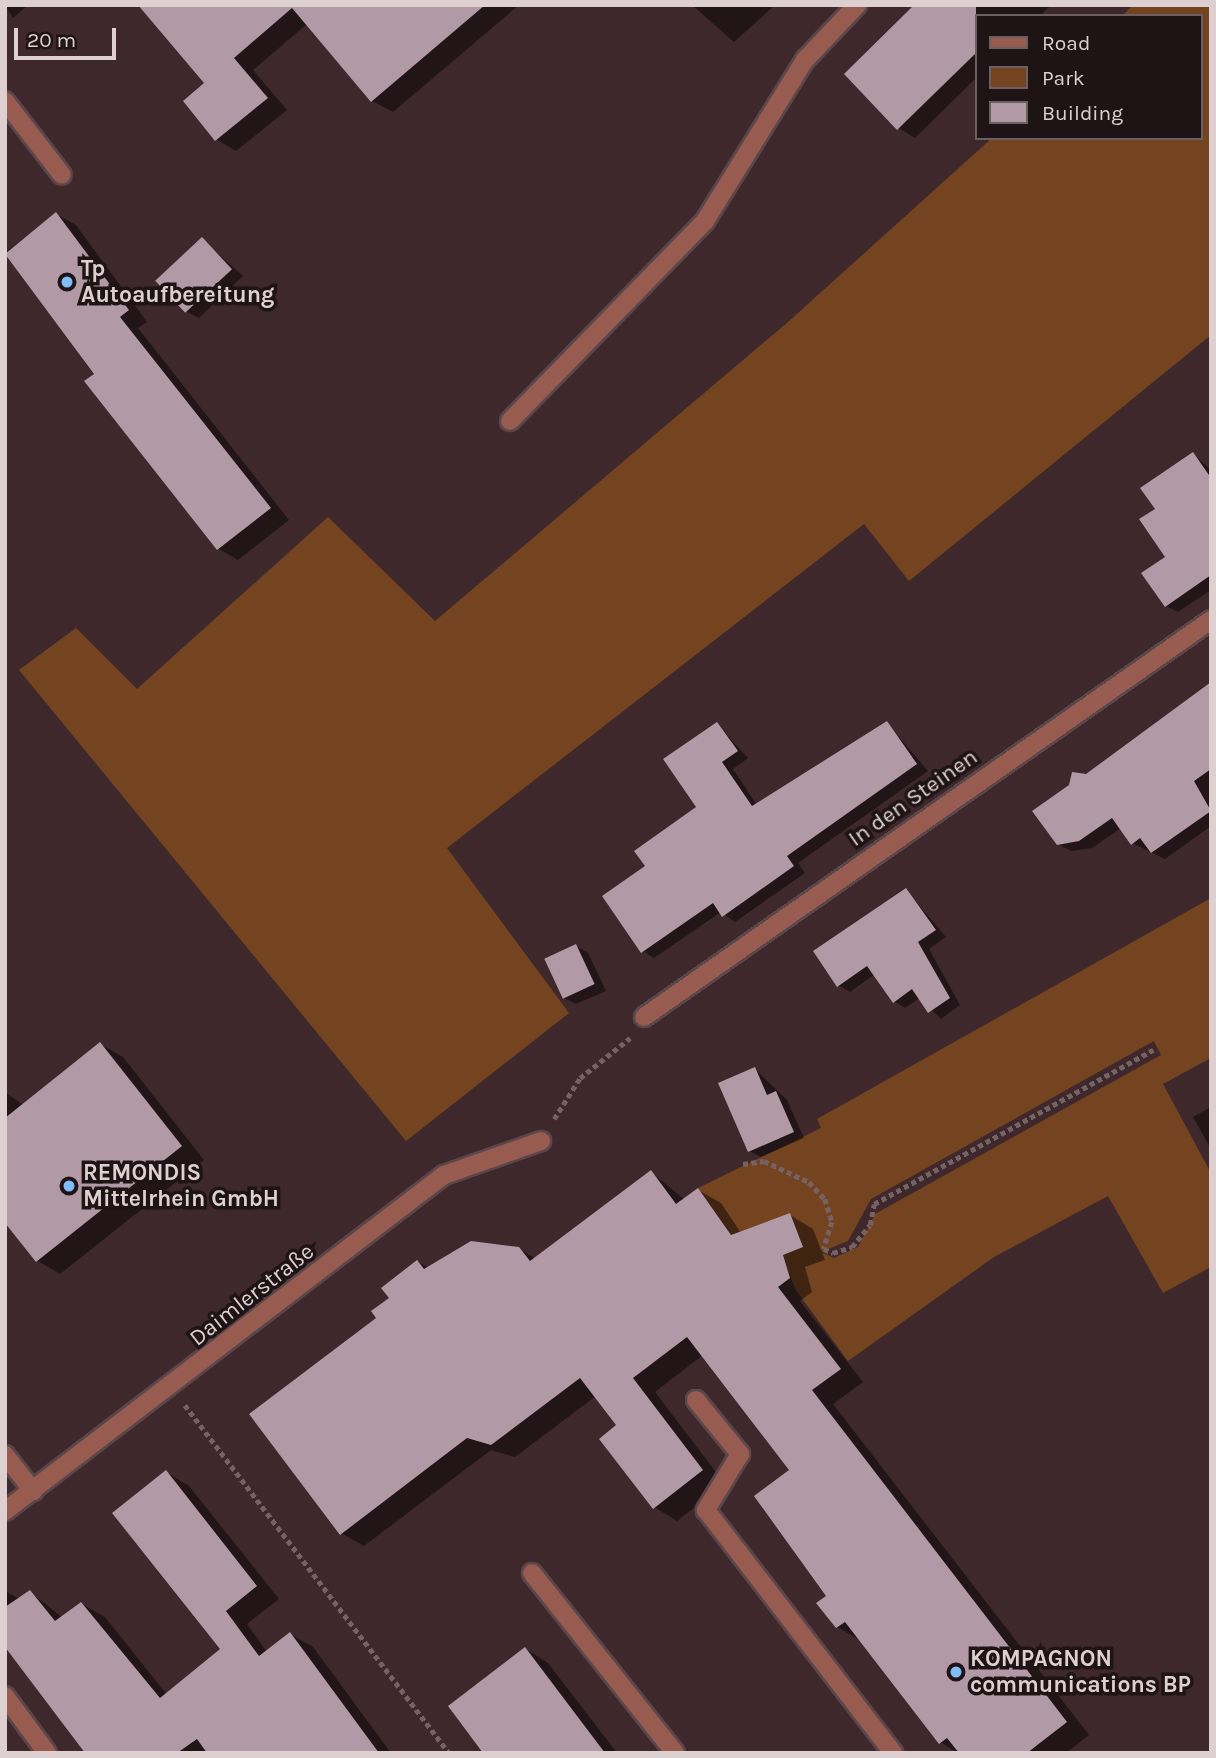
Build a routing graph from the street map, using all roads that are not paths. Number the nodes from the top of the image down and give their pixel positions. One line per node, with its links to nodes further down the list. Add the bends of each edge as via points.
1 (857, 5): 4 (street, via 805,60 705,222)
2 (5, 101): 3 (street)
3 (62, 175)
4 (510, 421)
5 (1211, 620): 6 (street, In den Steinen)
6 (644, 1017)
7 (541, 1141): 10 (street, Daimlerstraße, via 444,1175)
8 (696, 1400): 16 (street, via 740,1454 706,1510)
9 (5, 1455): 10 (street)
10 (33, 1491): 11 (street, Daimlerstraße)
11 (5, 1511)
12 (532, 1573): 15 (street)
13 (5, 1696): 14 (street)
14 (47, 1753)
15 (676, 1753)
16 (893, 1753)

